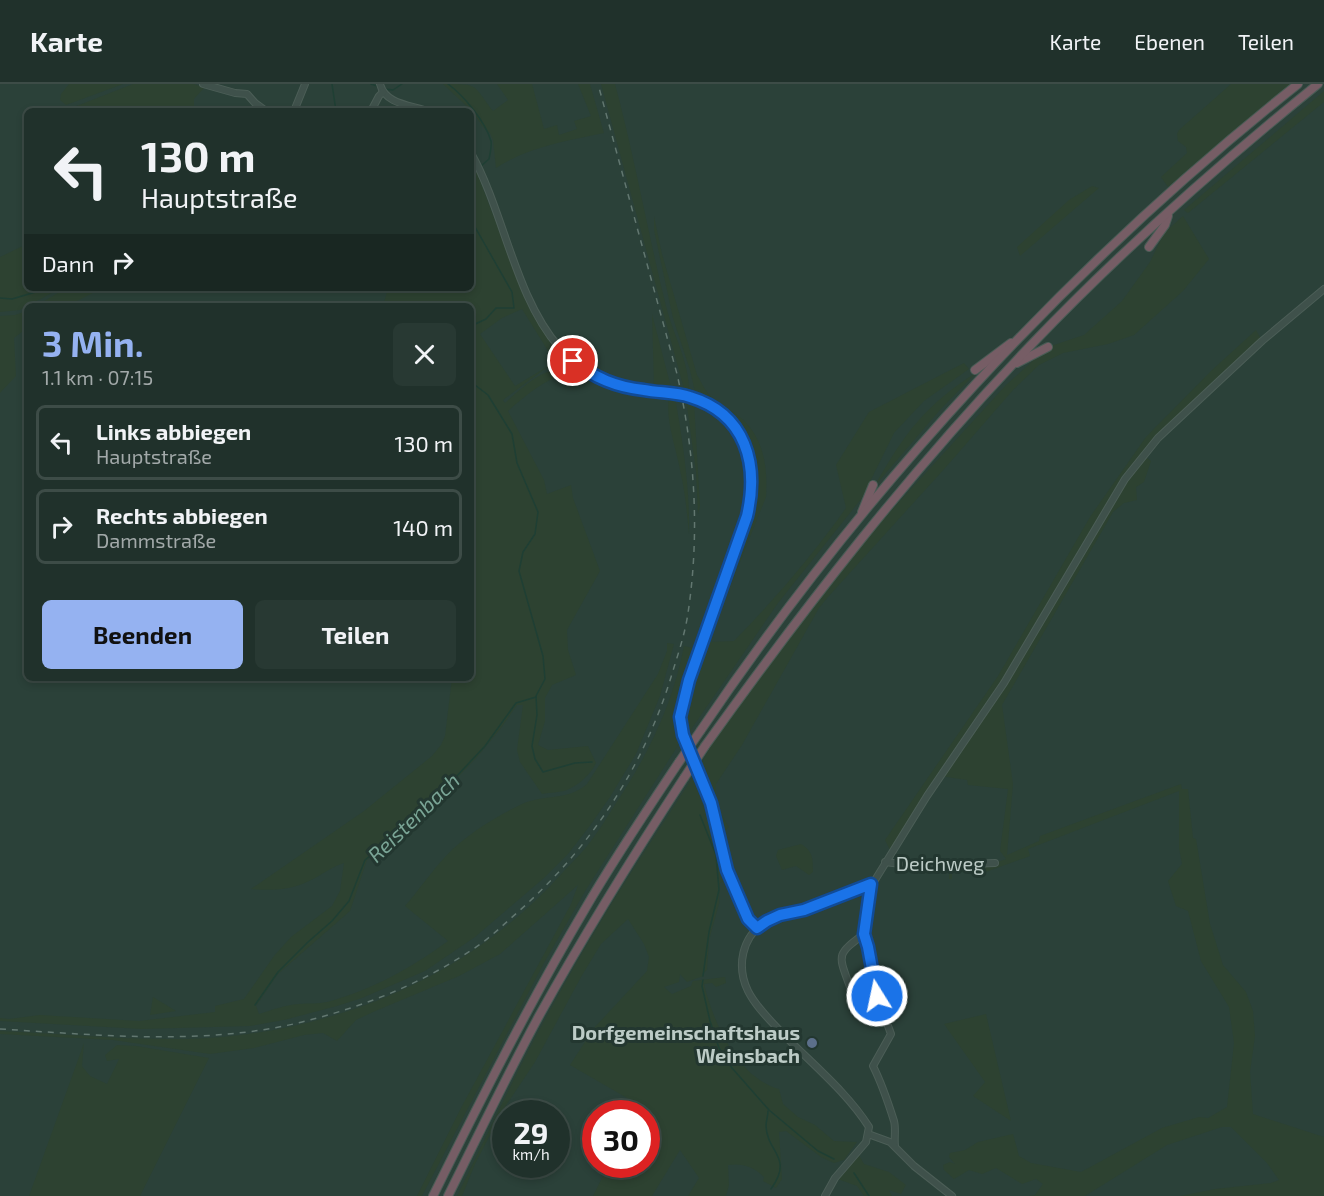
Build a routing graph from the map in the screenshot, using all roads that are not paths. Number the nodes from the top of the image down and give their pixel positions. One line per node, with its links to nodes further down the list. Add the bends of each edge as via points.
1 (203, 84): 7 (street, via 247,94)
2 (305, 84): 8 (street)
3 (380, 84): 6 (street)
4 (1298, 84): 15 (highway, via 1165,198)
5 (1318, 84): 12 (highway)
6 (383, 92): 9 (street); 10 (street, via 394,101)
7 (261, 108)
8 (295, 108)
9 (372, 108)
10 (417, 108)
11 (474, 158): 24 (street, via 538,317 561,350 591,375 711,405 729,421 744,443 752,465 751,499 689,680 681,724 711,803 727,870 748,919)
12 (1169, 212): 13 (highway); 17 (highway)
13 (1149, 247)
14 (1324, 289): 21 (street, via 1201,397 1158,438 1132,471 1004,683)
15 (1019, 338): 18 (highway); 20 (highway)
16 (1048, 347): 17 (highway)
17 (1012, 365): 30 (highway, bridge, via 882,513 790,629 705,746 563,974)
18 (975, 370)
19 (873, 484): 20 (highway)
20 (860, 518): 29 (highway, bridge, via 768,635 609,870 521,1023)
21 (885, 862): 22 (street, Deichweg, via 917,866); 23 (street)
22 (996, 863)
23 (871, 884): 24 (street, via 804,910 780,915); 25 (street)
24 (757, 928): 27 (street, via 742,958 748,991 768,1019 863,1119 869,1127)
25 (864, 934): 26 (street, via 842,951); 28 (street, via 877,996 891,1034 873,1066 885,1090 894,1123)
26 (850, 987)
27 (868, 1134): 28 (street); 31 (street)
28 (895, 1146): 32 (street)
29 (433, 1196)
30 (448, 1196)
31 (825, 1196)
32 (952, 1196)

